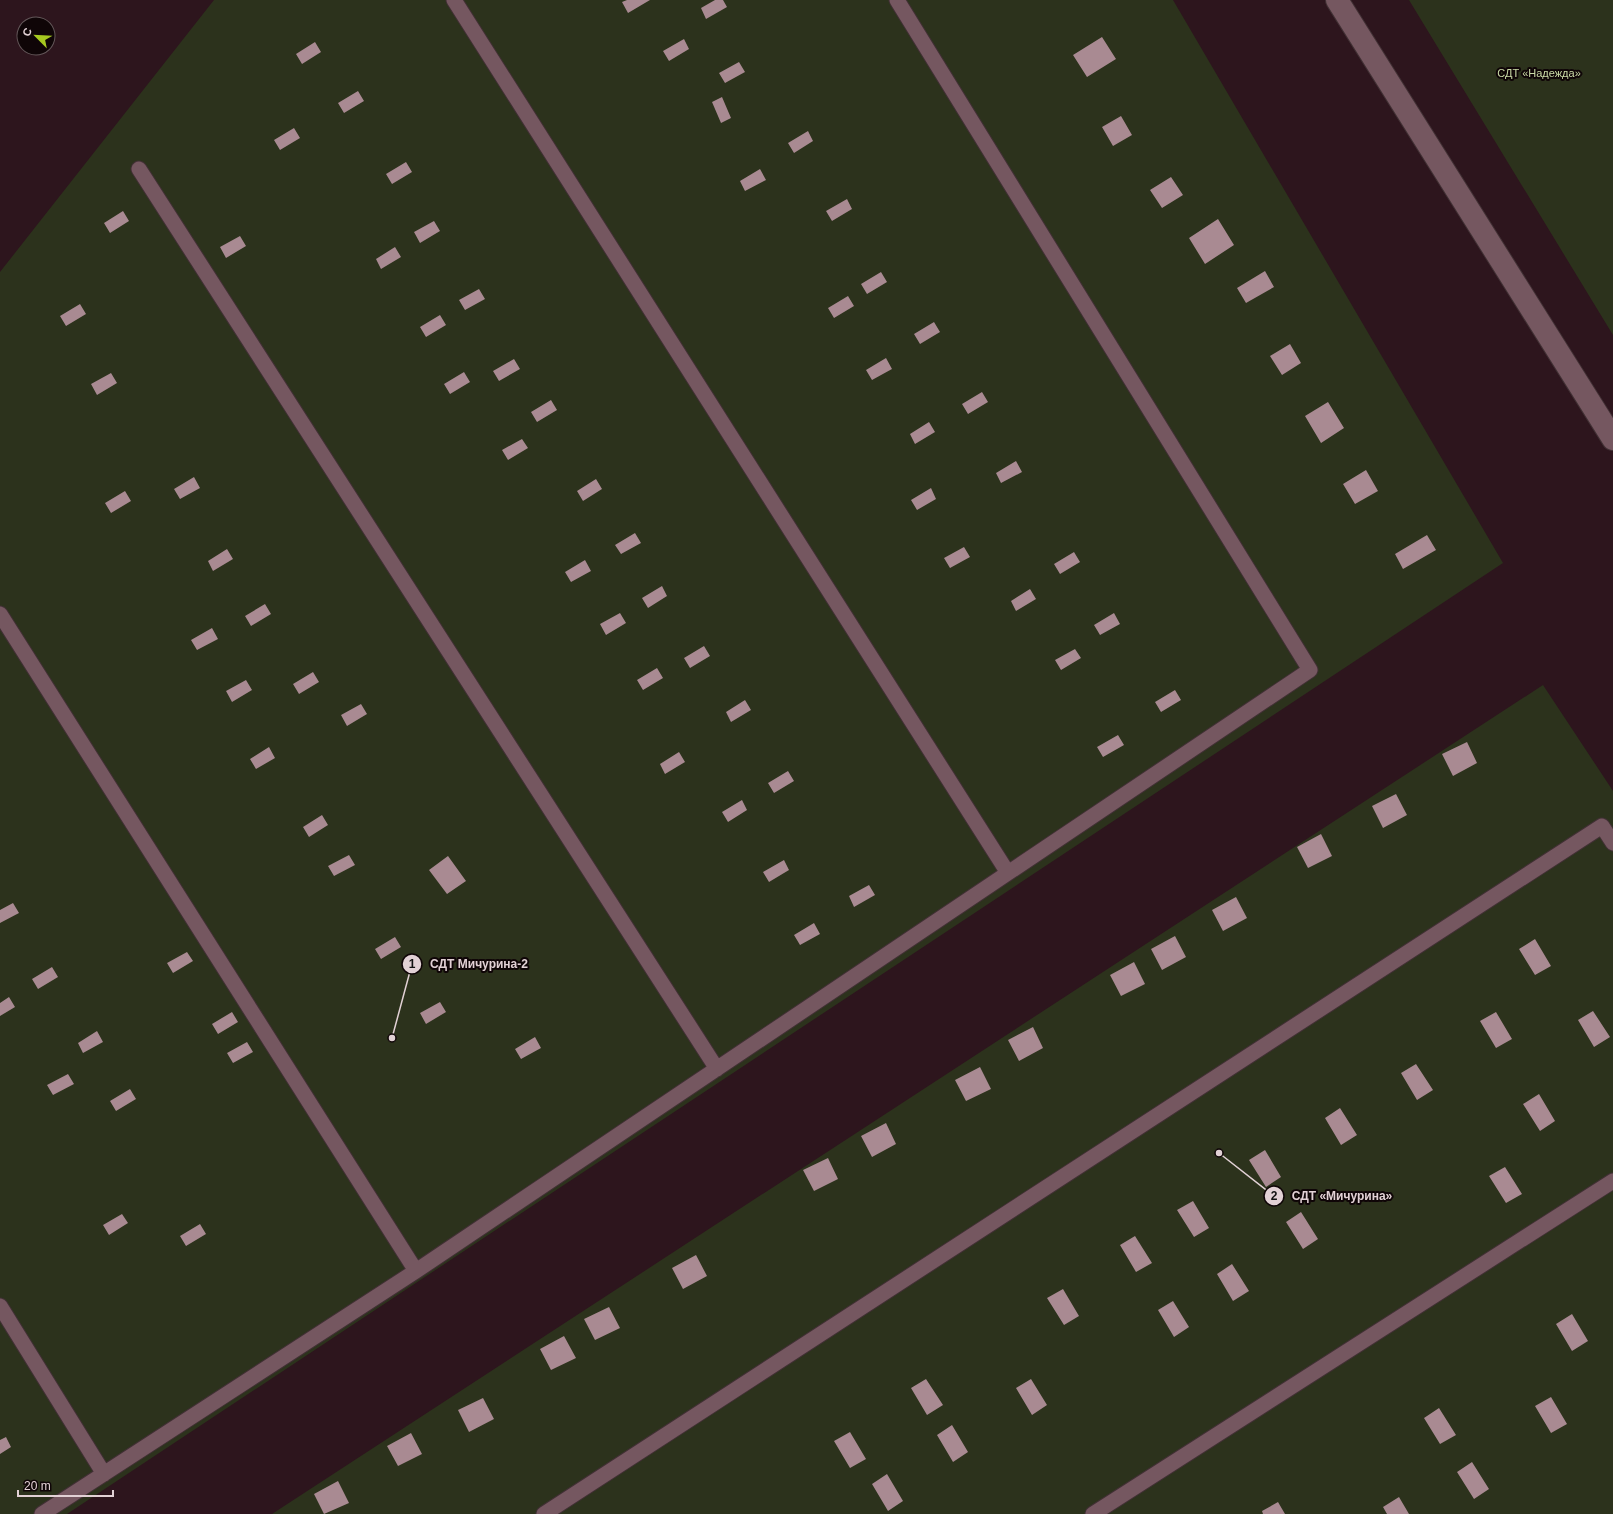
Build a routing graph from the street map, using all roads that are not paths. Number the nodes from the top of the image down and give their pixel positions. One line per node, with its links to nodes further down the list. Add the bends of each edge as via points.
1 (454, 0): 8 (lane)
2 (897, 0): 8 (lane, via 1310,670)
3 (1337, 0): 5 (street)
4 (139, 169): 9 (lane)
5 (1613, 440)
6 (0, 614): 11 (lane)
7 (1613, 843): 15 (lane, via 1602,826)
8 (1008, 873): 9 (lane)
9 (717, 1069): 11 (lane)
10 (1613, 1181): 16 (lane)
11 (416, 1272): 13 (lane)
12 (0, 1306): 13 (lane)
13 (104, 1474): 14 (lane)
14 (42, 1514)
15 (544, 1514)
16 (1093, 1514)

